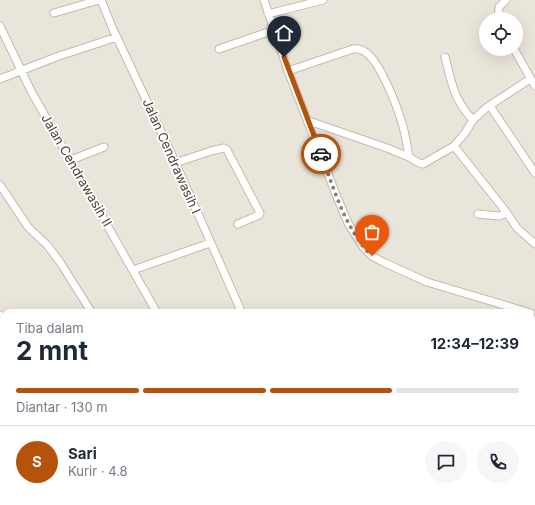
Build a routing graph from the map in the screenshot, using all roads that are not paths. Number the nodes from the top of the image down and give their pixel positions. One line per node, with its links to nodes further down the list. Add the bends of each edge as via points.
1 (100, 0): 6 (street); 10 (street, Jalan Cendrawasih I)
2 (264, 0): 7 (street)
3 (323, 0): 7 (street)
4 (506, 0): 5 (street, via 499,7)
5 (499, 12)
6 (54, 13)
7 (268, 14): 9 (street)
8 (0, 26): 14 (street, Jalan Cendrawasih II)
9 (274, 30): 11 (street); 15 (street)
10 (117, 37): 14 (street); 26 (street, Jalan Cendrawasih I)
11 (219, 49)
12 (518, 56): 17 (street)
13 (445, 57): 20 (street, via 455,96)
14 (21, 71): 16 (street); 25 (street, Jalan Cendrawasih II)
15 (288, 71): 21 (street); 24 (street, via 353,49 368,54 378,68 396,106)
16 (0, 79)
17 (530, 79): 18 (street); 19 (street)
18 (535, 86)
19 (490, 106): 20 (street); 27 (street)
20 (473, 120): 22 (street)
21 (308, 121): 24 (street); 38 (street, via 348,222 363,247 372,256 427,282)
22 (454, 146): 24 (street, via 423,164); 29 (street)
23 (104, 147): 25 (street)
24 (409, 157)
25 (71, 160): 34 (street, Jalan Cendrawasih II)
26 (175, 163): 31 (street, via 211,151 224,148 227,150 260,213); 32 (street, Jalan Cendrawasih I)
27 (535, 173)
28 (0, 185): 35 (street, via 28,227 60,262)
29 (507, 213): 30 (street, via 499,216); 33 (street, via 517,228)
30 (478, 214)
31 (238, 224)
32 (210, 243): 34 (street); 37 (street, Jalan Cendrawasih I)
33 (535, 244)
34 (133, 270): 36 (street, Jalan Cendrawasih II)
35 (89, 309)
36 (155, 309)
37 (240, 309)
38 (518, 309)

